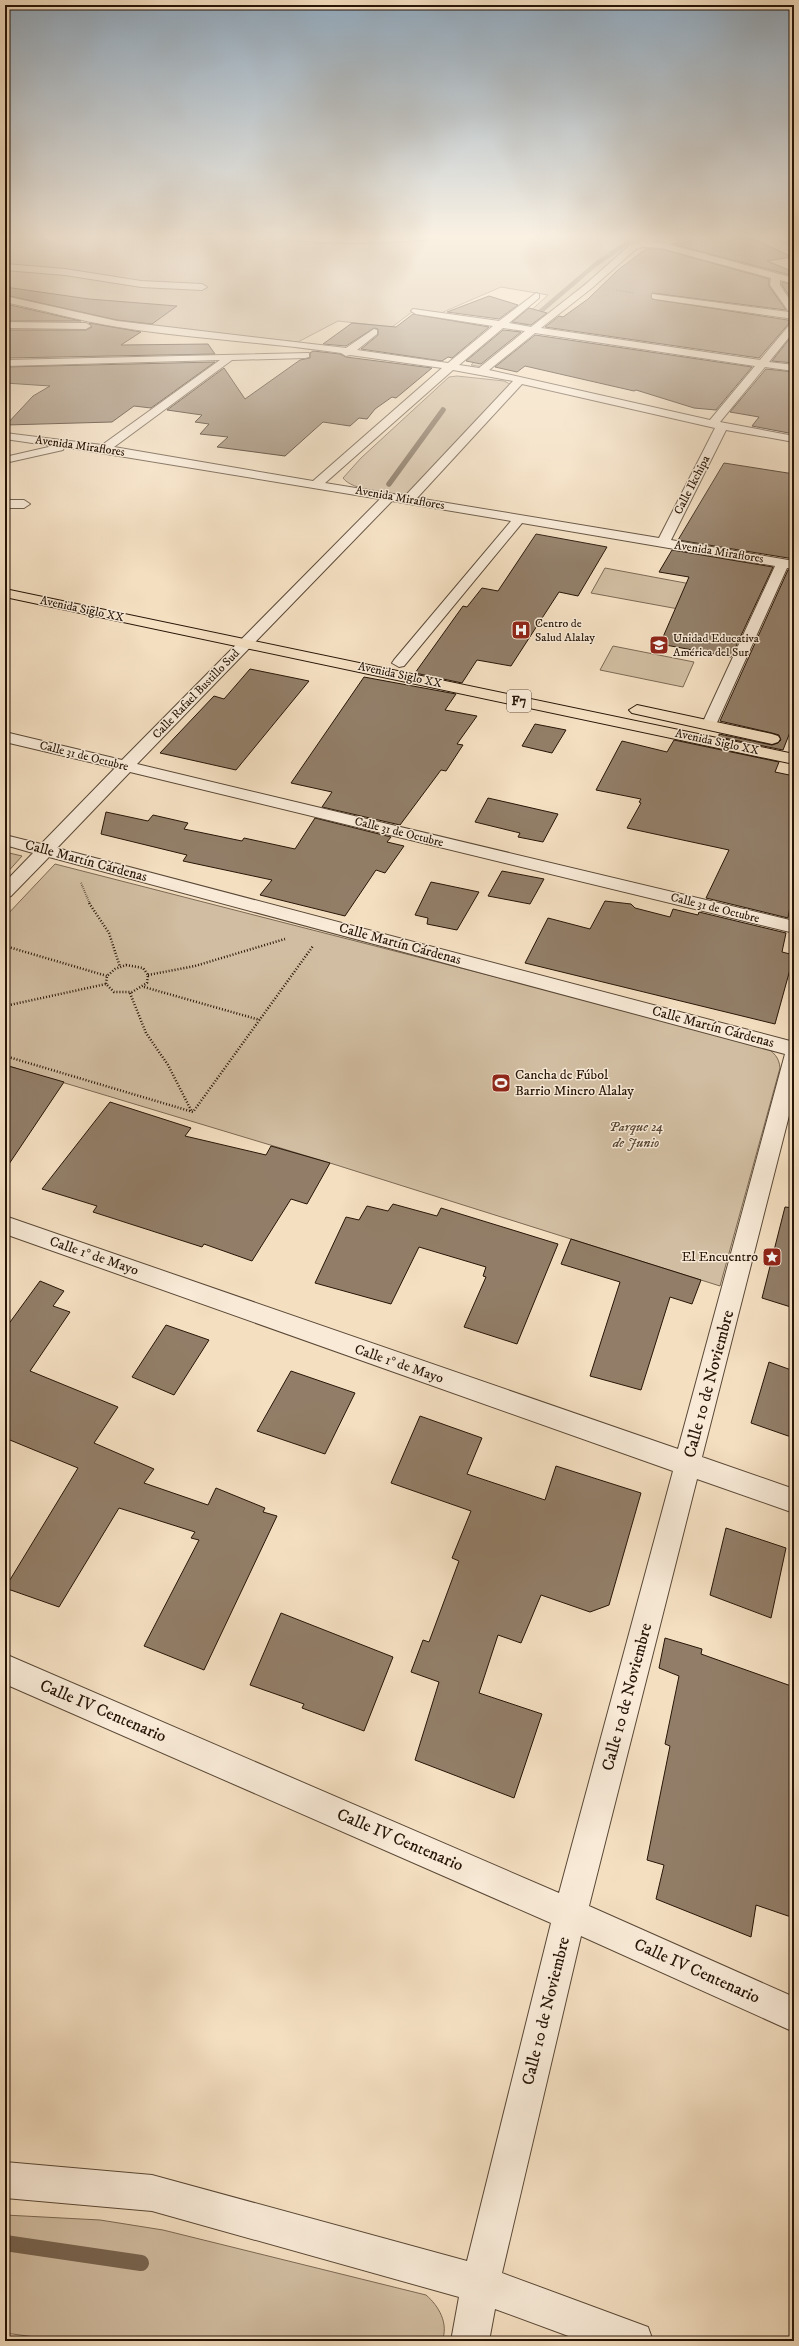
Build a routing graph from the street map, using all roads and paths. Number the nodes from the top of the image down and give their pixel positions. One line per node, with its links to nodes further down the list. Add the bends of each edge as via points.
1 (299, 344): 7 (street)
2 (357, 344): 7 (street)
3 (478, 344): 11 (street)
4 (517, 344): 13 (street)
5 (635, 344): 9 (street)
6 (778, 344): 9 (street, Calle Ikchipa)
7 (346, 353): 8 (street); 11 (street)
8 (228, 359): 10 (street); 19 (street)
9 (764, 362): 12 (street); 15 (street, Calle Ikchipa)
10 (5, 363)
11 (450, 367): 13 (street); 21 (street)
12 (794, 368)
13 (482, 371): 14 (street)
14 (522, 380): 15 (street); 23 (street)
15 (718, 425): 17 (street); 27 (street, Calle Ikchipa)
16 (5, 436): 18 (street, Avenida Miraflores)
17 (794, 439)
18 (76, 445): 19 (street, Avenida Miraflores); 20 (street)
19 (104, 449): 21 (street, Avenida Miraflores)
20 (5, 460)
21 (316, 484): 22 (street, Avenida Miraflores)
22 (389, 497): 23 (street, Avenida Miraflores); 31 (street, Calle Rafael Bustillo Sud)
23 (408, 500): 26 (street, Avenida Miraflores)
24 (5, 504): 25 (street)
25 (24, 504)
26 (520, 518): 27 (street, Avenida Miraflores); 32 (street)
27 (663, 543): 28 (street, Avenida Miraflores)
28 (789, 564): 35 (street)
29 (5, 582): 31 (highway, Avenida Siglo XX)
30 (5, 593): 31 (highway, Avenida Siglo XX)
31 (250, 638): 32 (highway, Avenida Siglo XX / F7); 38 (highway, Avenida Siglo XX / F7); 39 (street, Calle Rafael Bustillo Sud)
32 (399, 663): 33 (highway, Avenida Siglo XX / F7)
33 (562, 695)
34 (624, 708): 35 (highway, Avenida Siglo XX)
35 (710, 724): 37 (highway, Avenida Siglo XX)
36 (5, 737): 39 (street, Calle 31 de Octubre)
37 (786, 742)
38 (794, 758)
39 (127, 766): 41 (street, Calle Rafael Bustillo Sud); 43 (street, Calle 31 de Octubre)
40 (5, 840): 41 (street, Calle Martín Cárdenas)
41 (45, 850): 42 (street, Calle Rafael Bustillo Sud); 44 (street, Calle Martín Cárdenas); 46 (path, via 59,868 79,873 85,896 109,933)
42 (5, 892)
43 (794, 927)
44 (326, 929): 47 (path, via 195,966); 53 (path); 54 (street, Calle Martín Cárdenas)
45 (5, 946): 48 (path)
46 (120, 967): 47 (path, via 138,966); 48 (path)
47 (148, 975): 50 (path)
48 (107, 976): 49 (path)
49 (106, 984): 51 (path, via 111,991); 52 (path)
50 (144, 987): 51 (path); 53 (path)
51 (130, 993): 57 (path, via 146,1033 168,1065)
52 (5, 1006)
53 (260, 1020): 57 (path)
54 (794, 1049)
55 (5, 1056): 57 (path)
56 (794, 1056): 59 (street, Calle 10 de Noviembre)
57 (192, 1112)
58 (5, 1225): 59 (street, Calle 1° de Mayo)
59 (688, 1465): 60 (street, Calle 1° de Mayo); 62 (street, Calle 10 de Noviembre)
60 (794, 1501)
61 (5, 1669): 62 (street, Calle IV Centenario)
62 (570, 1914): 63 (street, Calle IV Centenario); 65 (street, Calle 10 de Noviembre)
63 (794, 2015)
64 (5, 2180): 65 (street, via 152,2192)
65 (480, 2284): 66 (street, Calle 10 de Noviembre); 67 (street)
66 (470, 2341)
67 (634, 2341)

